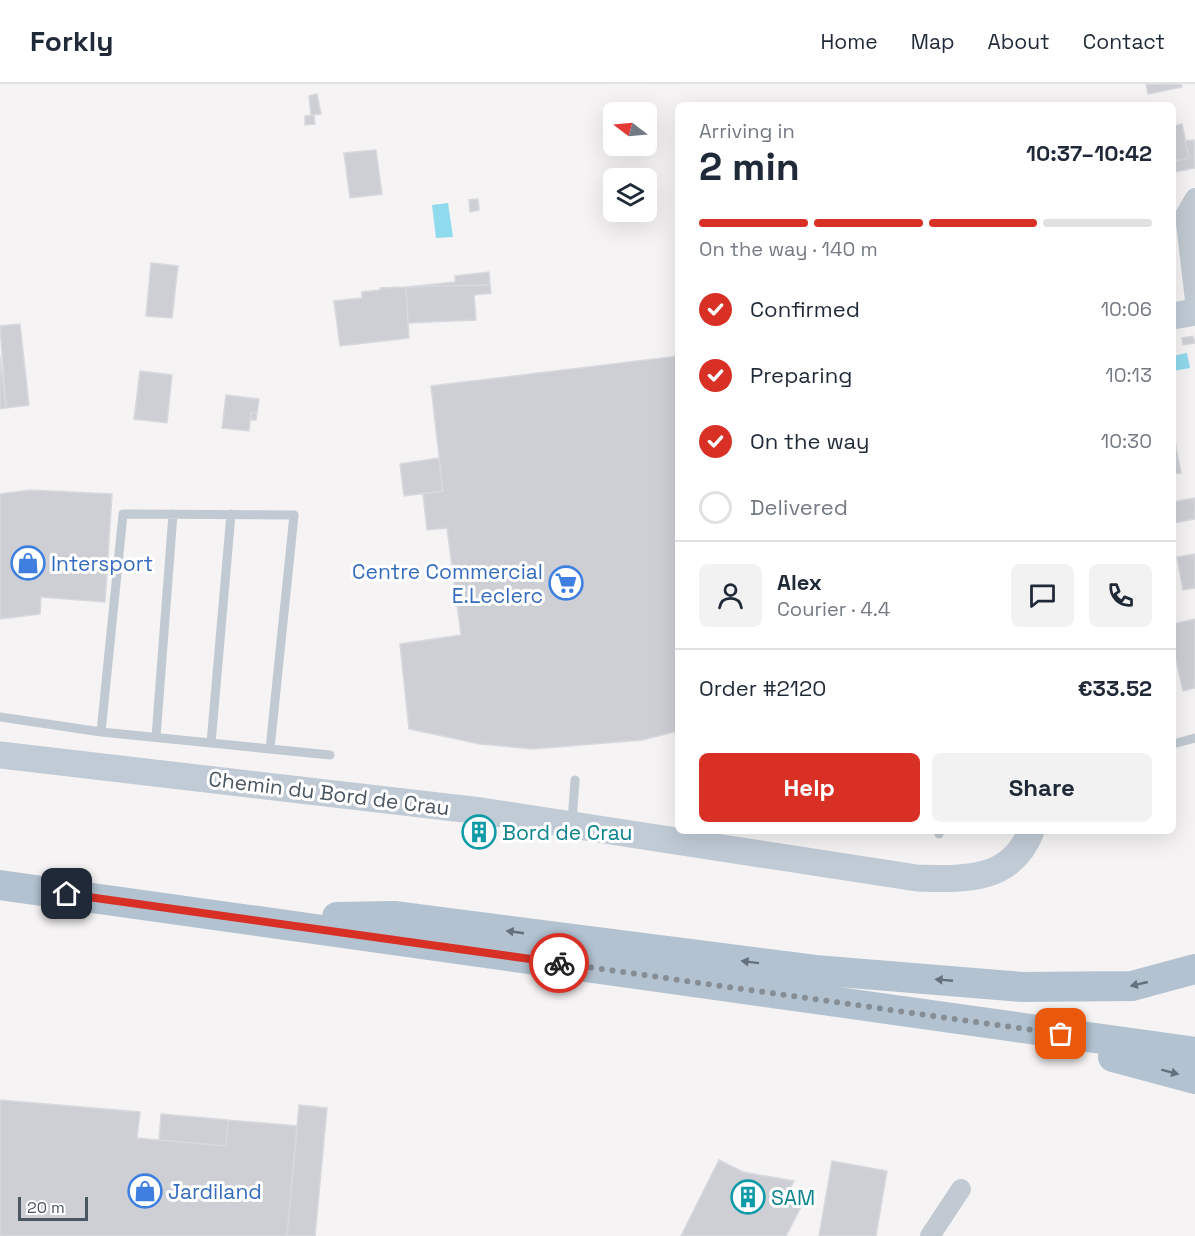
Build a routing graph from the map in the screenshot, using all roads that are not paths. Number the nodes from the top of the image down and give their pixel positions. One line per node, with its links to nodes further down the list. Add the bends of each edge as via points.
1 (1195, 198): 2 (street, via 1185,215)
2 (1195, 300)
3 (1195, 312): 4 (street)
4 (1176, 315)
5 (173, 514): 6 (lane); 8 (lane, via 123,514); 9 (lane)
6 (231, 514): 11 (lane); 13 (lane, via 294,515)
7 (0, 717): 8 (lane)
8 (101, 732): 9 (lane)
9 (156, 737): 11 (lane)
10 (1195, 738): 12 (lane)
11 (211, 743): 13 (lane)
12 (1176, 743)
13 (270, 749): 15 (lane)
14 (0, 755): 17 (street, Chemin du Bord de Crau)
15 (330, 755)
16 (575, 780): 17 (lane)
17 (572, 825): 18 (street, Chemin du Bord de Crau, via 917,878 955,879 988,875 1012,859)
18 (1029, 834)
19 (0, 885): 20 (main road)
20 (244, 919): 21 (main road, one-way to 20, via 1132,986 1022,987 815,970 394,916); 22 (main road)
21 (1195, 969)
22 (950, 1018): 23 (main road); 24 (main road, one-way to 24)
23 (1195, 1052)
24 (1195, 1079)
25 (961, 1189): 26 (street)
26 (930, 1236)

